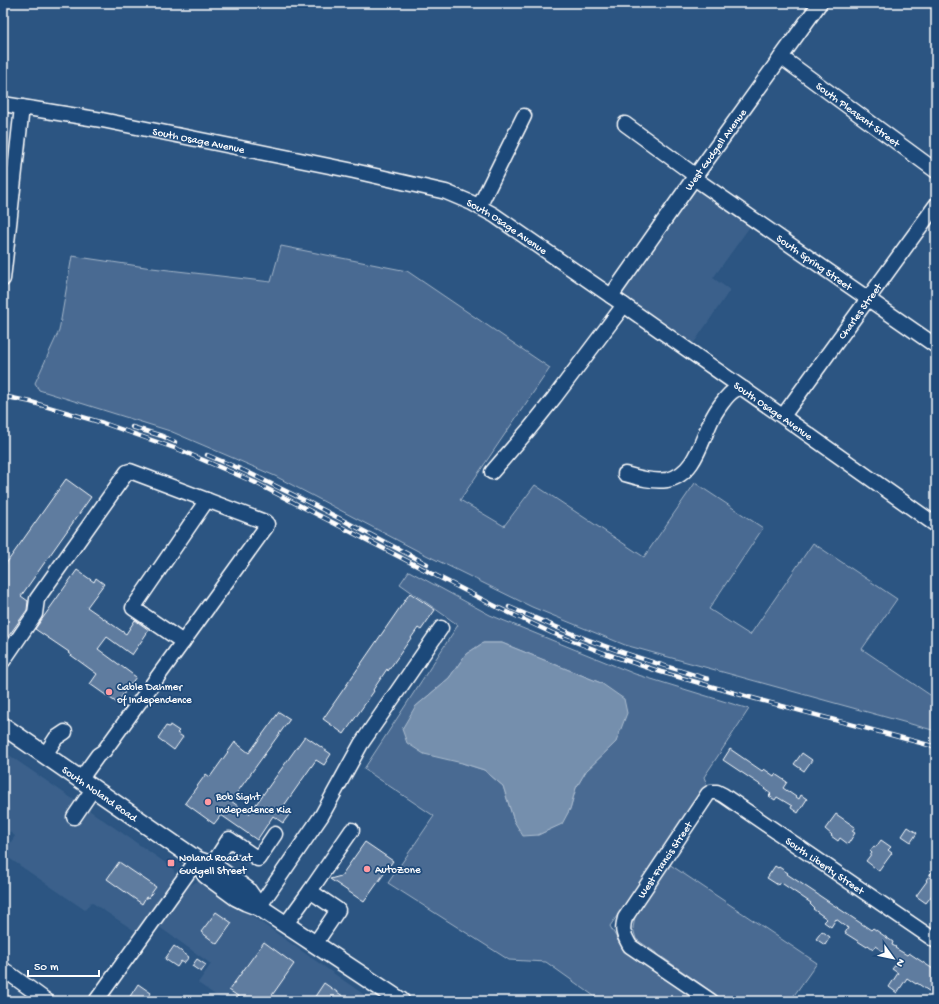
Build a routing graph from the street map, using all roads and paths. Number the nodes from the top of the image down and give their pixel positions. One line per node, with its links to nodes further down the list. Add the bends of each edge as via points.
1 (820, 3): 2 (street, West Gudgell Avenue)
2 (781, 56): 7 (street, South Pleasant Street); 8 (street, West Gudgell Avenue)
3 (3, 104): 4 (street, South Osage Avenue)
4 (22, 107): 10 (street, South Osage Avenue, via 102,120 354,171 446,192); 11 (street)
5 (524, 116): 10 (street)
6 (625, 124): 8 (street, South Spring Street)
7 (936, 171)
8 (695, 177): 12 (street, West Gudgell Avenue); 13 (street, South Spring Street)
9 (936, 204): 13 (street, Charles Street)
10 (479, 207): 12 (street, South Osage Avenue)
11 (3, 279)
12 (611, 296): 14 (street, South Osage Avenue)
13 (868, 299): 15 (street, South Spring Street); 17 (street, Charles Street)
14 (624, 305): 16 (street, South Osage Avenue); 18 (street, via 554,398)
15 (936, 346)
16 (744, 389): 17 (street, South Osage Avenue); 19 (street, via 733,391 716,411 699,450 683,473 667,480 648,480)
17 (783, 416): 21 (street, South Osage Avenue)
18 (492, 472)
19 (625, 474)
20 (207, 500): 23 (street, via 132,608); 23 (street, via 267,524); 24 (street, via 127,472 37,598 36,614)
21 (936, 525)
22 (441, 628): 35 (street, via 361,744 322,814)
23 (183, 642): 28 (street, via 104,751 98,755)
24 (3, 660)
25 (3, 726): 27 (main road, South Noland Road)
26 (65, 732): 27 (street, via 56,738)
27 (44, 755): 28 (main road, South Noland Road)
28 (87, 784): 30 (street); 33 (main road, South Noland Road)
29 (713, 791): 37 (street, South Liberty Street, via 723,795); 43 (street, West Francis Street, via 708,794 625,918 623,926 623,933 630,946)
30 (74, 817)
31 (352, 830): 34 (street)
32 (275, 834): 33 (street, via 258,859 229,839)
33 (204, 862): 35 (main road, South Noland Road, via 206,875 236,897); 41 (street)
34 (310, 891): 36 (street); 38 (street, via 338,910)
35 (260, 907): 36 (main road, South Noland Road)
36 (286, 924): 38 (main road, South Noland Road)
37 (936, 941)
38 (315, 944): 42 (main road, South Noland Road)
39 (3, 969): 40 (street)
40 (47, 1001)
41 (96, 1001)
42 (401, 1001)
43 (711, 1001)

